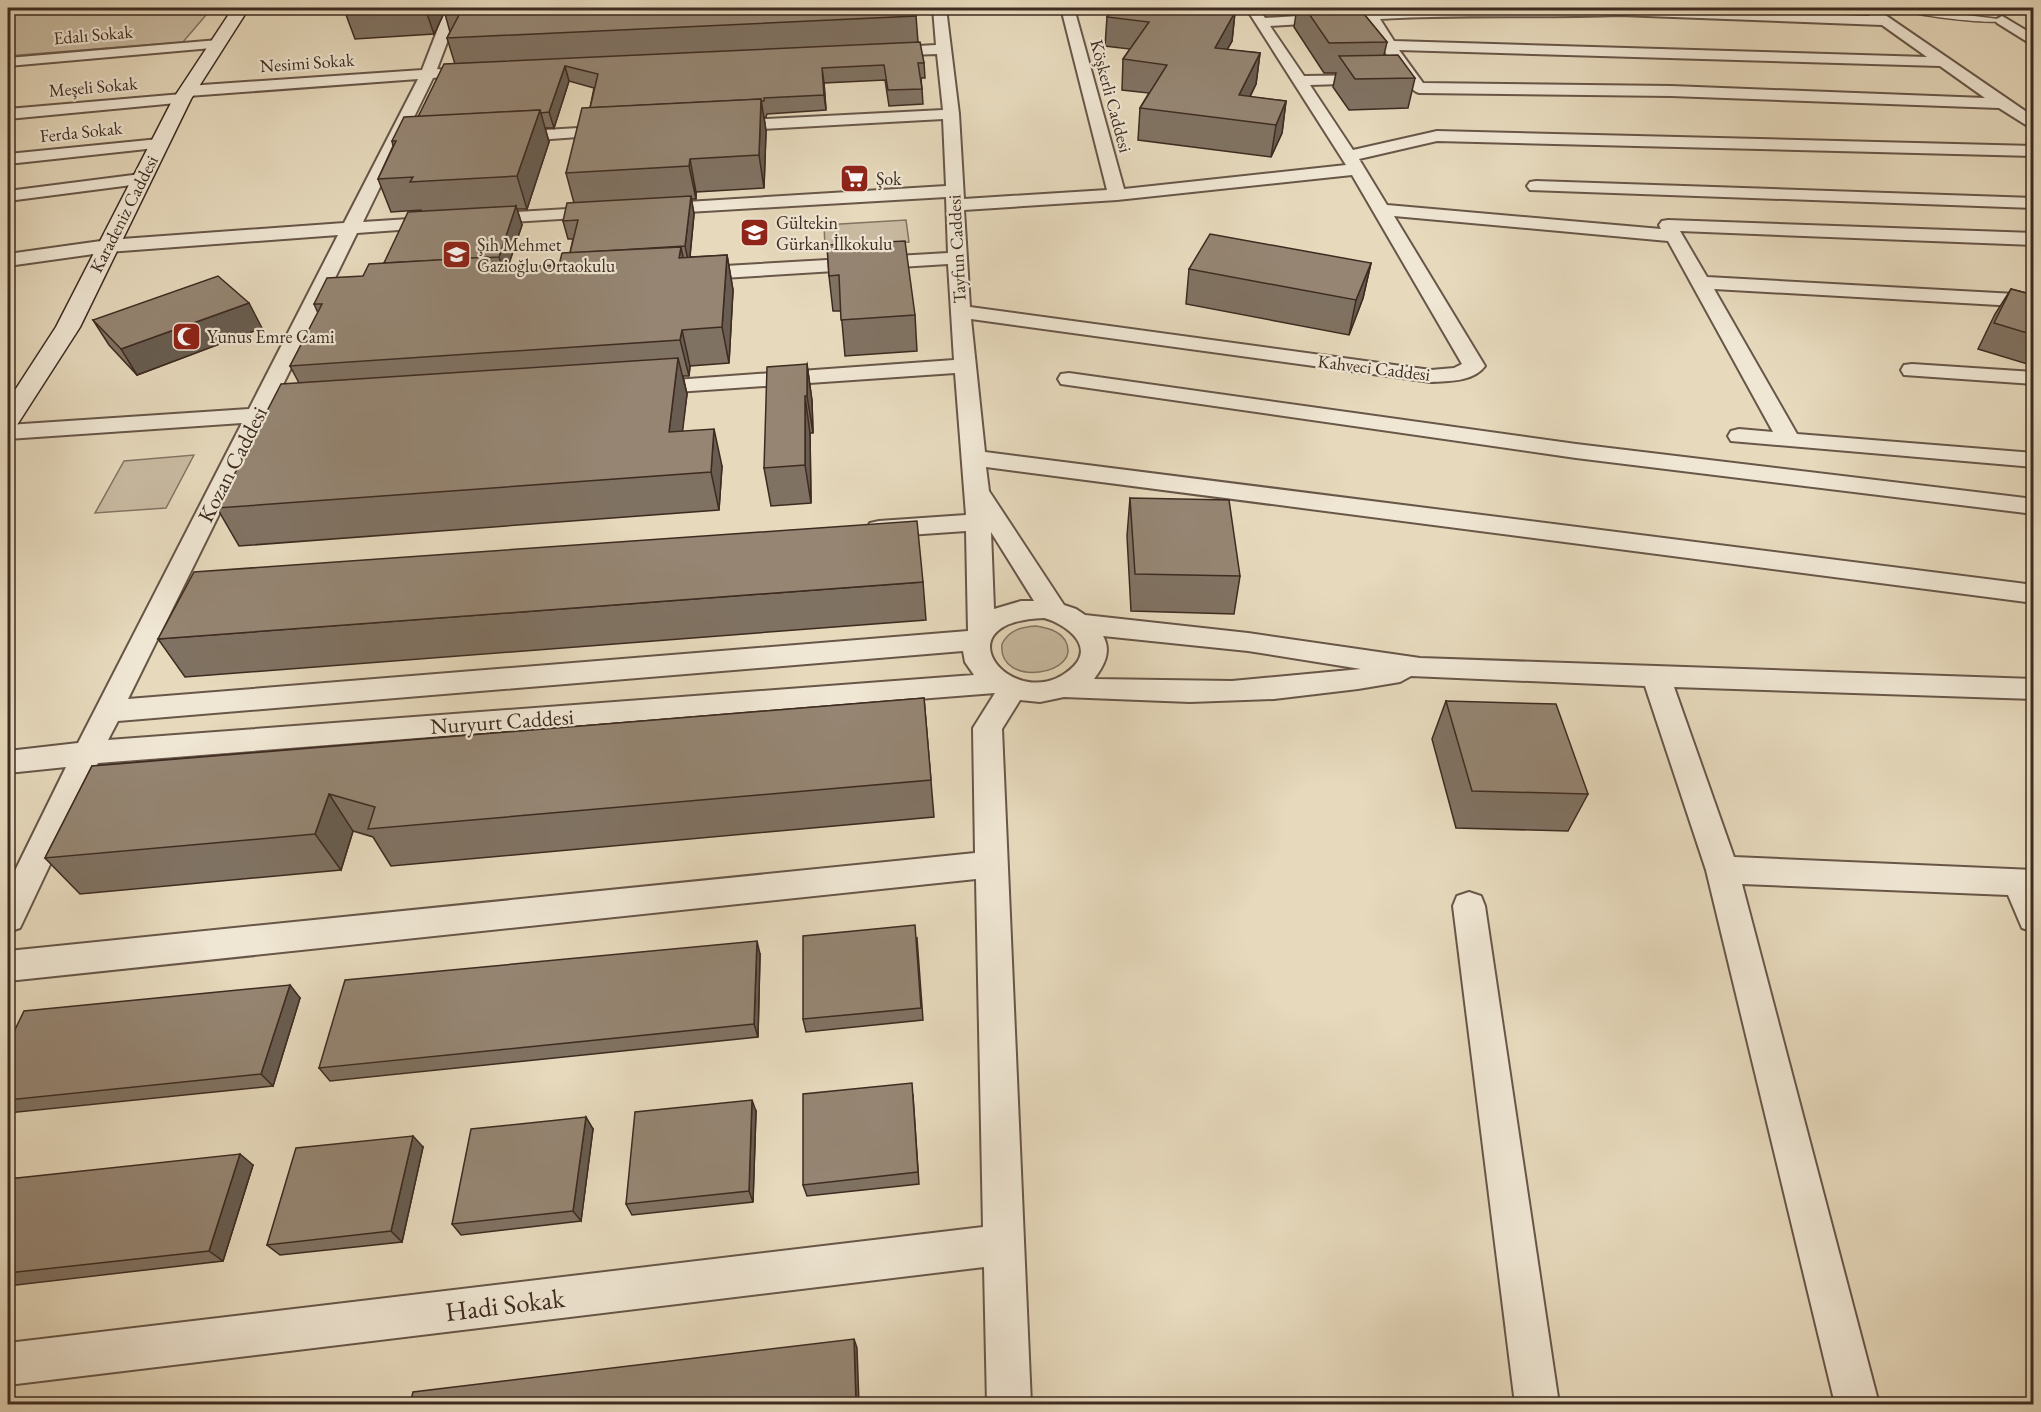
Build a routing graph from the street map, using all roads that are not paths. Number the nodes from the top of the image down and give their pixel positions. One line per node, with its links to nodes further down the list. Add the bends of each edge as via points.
1 (241, 8): 12 (street, Karadeniz Caddesi)
2 (939, 8): 14 (street, Tayfun Caddesi)
3 (1067, 8): 38 (street, Köşkerli Caddesi)
4 (1866, 8): 10 (street)
5 (1901, 8): 9 (lane)
6 (455, 12): 19 (street, Kozan Caddesi)
7 (1371, 12): 8 (street); 10 (street, via 1620,11); 13 (street)
8 (1257, 15): 21 (street, Kahveci Caddesi)
9 (2002, 20): 11 (street)
10 (1884, 21): 17 (street)
11 (2034, 42)
12 (218, 44): 16 (street, Edalı Sokak); 22 (street, Karadeniz Caddesi)
13 (1388, 45): 17 (street); 20 (street)
14 (945, 49): 15 (street); 25 (street, Tayfun Caddesi)
15 (862, 53)
16 (8, 62)
17 (1943, 62): 23 (street)
18 (464, 72): 19 (street, Nesimi Sokak)
19 (428, 74): 22 (street, Nesimi Sokak); 31 (street, Kozan Caddesi)
20 (1410, 78): 21 (street); 23 (street, via 1419,88 1671,91)
21 (1300, 81): 35 (street, Kahveci Caddesi)
22 (185, 95): 24 (street, Meşeli Sokak); 32 (street, Karadeniz Caddesi)
23 (2002, 103): 26 (street)
24 (8, 114)
25 (951, 114): 27 (street); 40 (street, Tayfun Caddesi)
26 (2034, 125)
27 (714, 126)
28 (631, 130): 29 (street)
29 (489, 138)
30 (417, 142): 31 (street)
31 (394, 143): 43 (street, Kozan Caddesi)
32 (159, 144): 34 (street, Ferda Sokak); 36 (street, Karadeniz Caddesi)
33 (2034, 151): 35 (street, via 1437,136)
34 (8, 159)
35 (1353, 163): 38 (street); 42 (street, Kahveci Caddesi)
36 (141, 179): 39 (street); 46 (street, Karadeniz Caddesi)
37 (1536, 186): 41 (street)
38 (1117, 195): 40 (street)
39 (8, 196)
40 (955, 198): 43 (street, via 629,210); 47 (street, Tayfun Caddesi)
41 (2034, 203)
42 (1382, 210): 44 (street); 54 (street, Kahveci Caddesi, via 1474,366 1468,370 1451,376 1431,376)
43 (352, 227): 46 (street); 52 (street, Kozan Caddesi)
44 (1675, 236): 45 (street, via 1668,225); 50 (street)
45 (2034, 239)
46 (108, 246): 48 (street); 62 (street, Karadeniz Caddesi, via 68,327)
47 (958, 258): 49 (street); 54 (street, Tayfun Caddesi)
48 (8, 261)
49 (673, 275)
50 (1701, 282): 53 (street); 65 (street)
51 (341, 294): 52 (street)
52 (317, 295): 61 (street, Kozan Caddesi)
53 (2034, 301)
54 (960, 312): 55 (street, Tayfun Caddesi)
55 (965, 366): 59 (street); 66 (street, Tayfun Caddesi)
56 (1912, 370): 57 (street)
57 (2034, 378)
58 (1069, 379): 69 (street, via 1576,451)
59 (623, 390)
60 (292, 412): 61 (street)
61 (257, 415): 63 (street); 81 (street, Kozan Caddesi, via 186,579)
62 (8, 420)
63 (8, 432)
64 (1739, 436): 65 (street)
65 (1789, 440): 67 (street)
66 (974, 458): 68 (street, Tayfun Caddesi); 72 (street)
67 (2034, 460)
68 (977, 491): 70 (street, Tayfun Caddesi); 73 (street)
69 (2034, 507)
70 (978, 522): 71 (street); 75 (street, Tayfun Caddesi)
71 (860, 530)
72 (2034, 594)
73 (1054, 611): 74 (street); 75 (street, via 1014,611 993,620)
74 (1081, 624): 76 (street, via 1248,642); 79 (street, via 1094,646 1093,658 1078,679)
75 (980, 635): 78 (street, via 975,652 978,664); 81 (street)
76 (1420, 668): 77 (street); 79 (street, via 1364,679 1246,691)
77 (1656, 676): 80 (street); 85 (street)
78 (1005, 686): 79 (street, via 1048,691); 82 (street, Nuryurt Caddesi); 84 (street, via 987,728)
79 (1064, 687)
80 (2034, 689)
81 (108, 711): 82 (street, Kozan Caddesi)
82 (87, 753): 83 (street, Nuryurt Caddesi); 88 (street, Kozan Caddesi)
83 (8, 762)
84 (991, 864): 90 (street); 91 (street)
85 (1722, 870): 86 (street); 95 (street)
86 (2026, 882): 89 (street)
87 (1469, 906): 94 (street)
88 (8, 918)
89 (2034, 918)
90 (8, 966)
91 (1003, 1245): 92 (street, Hadi Sokak); 93 (street)
92 (8, 1364)
93 (1009, 1404)
94 (1537, 1404)
95 (1857, 1404)

